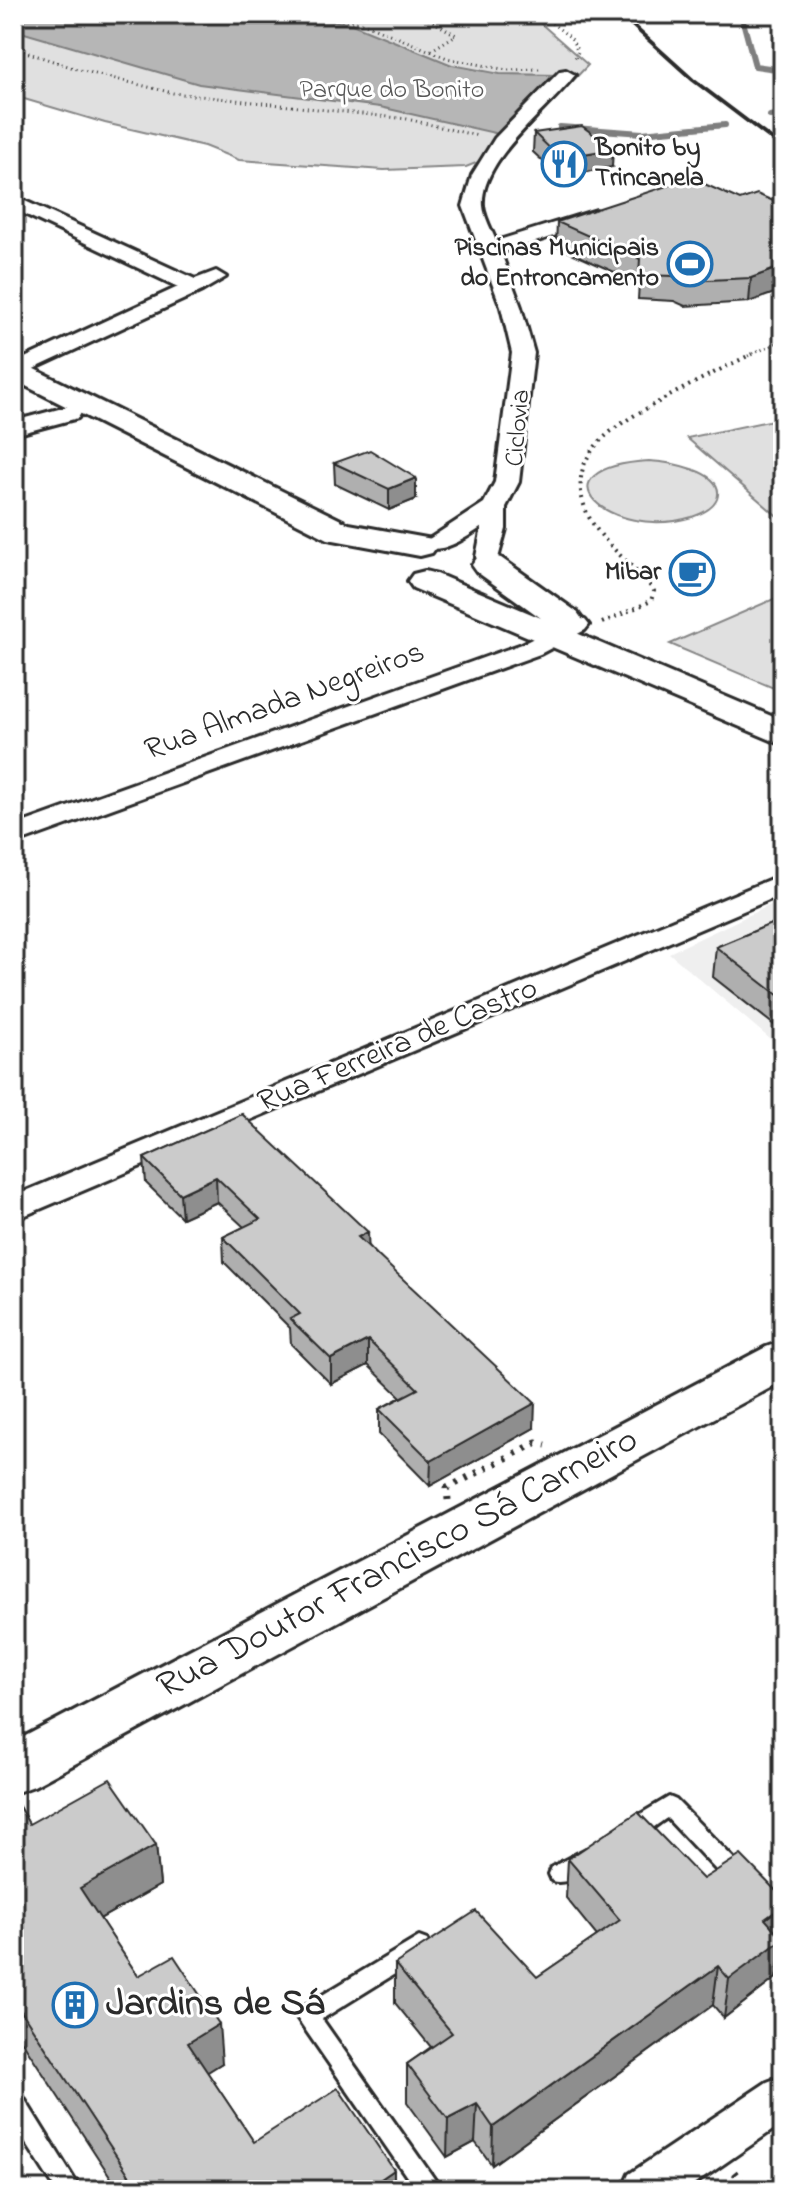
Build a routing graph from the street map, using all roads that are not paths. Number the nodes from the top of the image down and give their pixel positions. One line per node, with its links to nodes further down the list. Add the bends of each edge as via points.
1 (568, 72): 4 (street, via 502,142 481,175 473,206)
2 (14, 202): 6 (street)
3 (622, 208): 4 (street)
4 (490, 250): 10 (street, via 523,353 507,482)
5 (216, 277): 6 (street)
6 (195, 287): 7 (street)
7 (15, 373): 8 (street); 11 (street, via 340,532)
8 (70, 413): 9 (street); 11 (street, via 343,550)
9 (14, 428)
10 (494, 507): 11 (street); 12 (street)
11 (421, 559): 12 (street, via 438,584 478,578); 13 (street)
12 (489, 561): 13 (street)
13 (578, 628): 14 (street); 15 (street); 16 (street, Rua Almada Negreiros)
14 (783, 714)
15 (783, 734)
16 (14, 836)
17 (783, 883): 18 (street, Rua Ferreira de Castro)
18 (14, 1209)
19 (783, 1359): 20 (street, Rua Doutor Francisco Sá Carneiro)
20 (14, 1769)
21 (560, 1874): 22 (lane, via 669,1806)
22 (752, 1892)
23 (419, 1947): 27 (lane, via 307,2016)
24 (783, 2097): 28 (street)
25 (14, 2103): 26 (lane)
26 (69, 2190)
27 (430, 2190)
28 (646, 2190)

